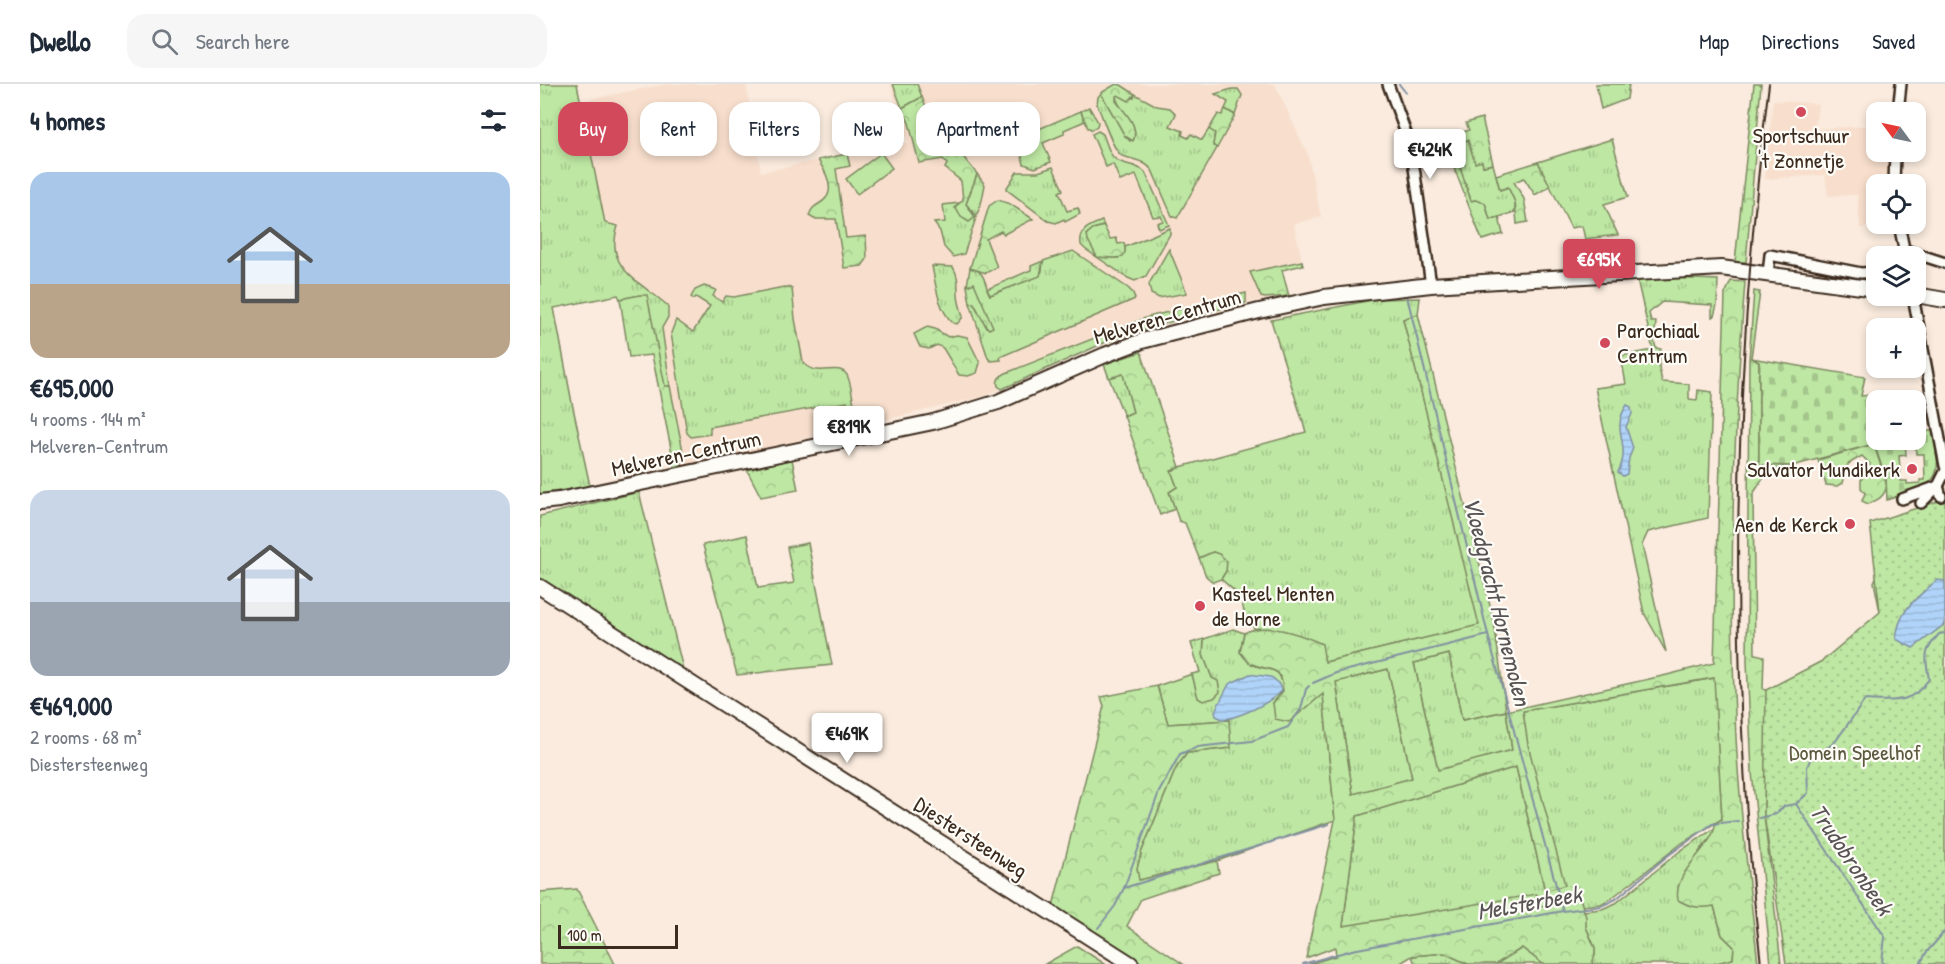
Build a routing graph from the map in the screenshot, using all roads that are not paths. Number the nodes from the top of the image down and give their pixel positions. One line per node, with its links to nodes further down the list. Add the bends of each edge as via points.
1 (1388, 84): 8 (street, via 1411,147)
2 (1901, 84): 3 (street)
3 (1899, 102)
4 (1926, 259): 5 (street)
5 (1945, 263)
6 (1866, 273): 7 (street, via 1770,255)
7 (1768, 274): 8 (main road, Melveren-Centrum, via 1721,268); 9 (main road, Melveren-Centrum)
8 (1431, 285): 19 (main road, Melveren-Centrum, via 1324,297 1259,311 1124,347 998,402 933,422)
9 (1866, 288)
10 (1926, 297): 11 (main road)
11 (1945, 300)
12 (1916, 306): 13 (street)
13 (1945, 466)
14 (1945, 472): 15 (street)
15 (1938, 486): 16 (street); 17 (street); 18 (street)
16 (1941, 496)
17 (1902, 499)
18 (1921, 503)
19 (540, 504)
20 (542, 587): 21 (main road, Diestersteenweg)
21 (1131, 964)

